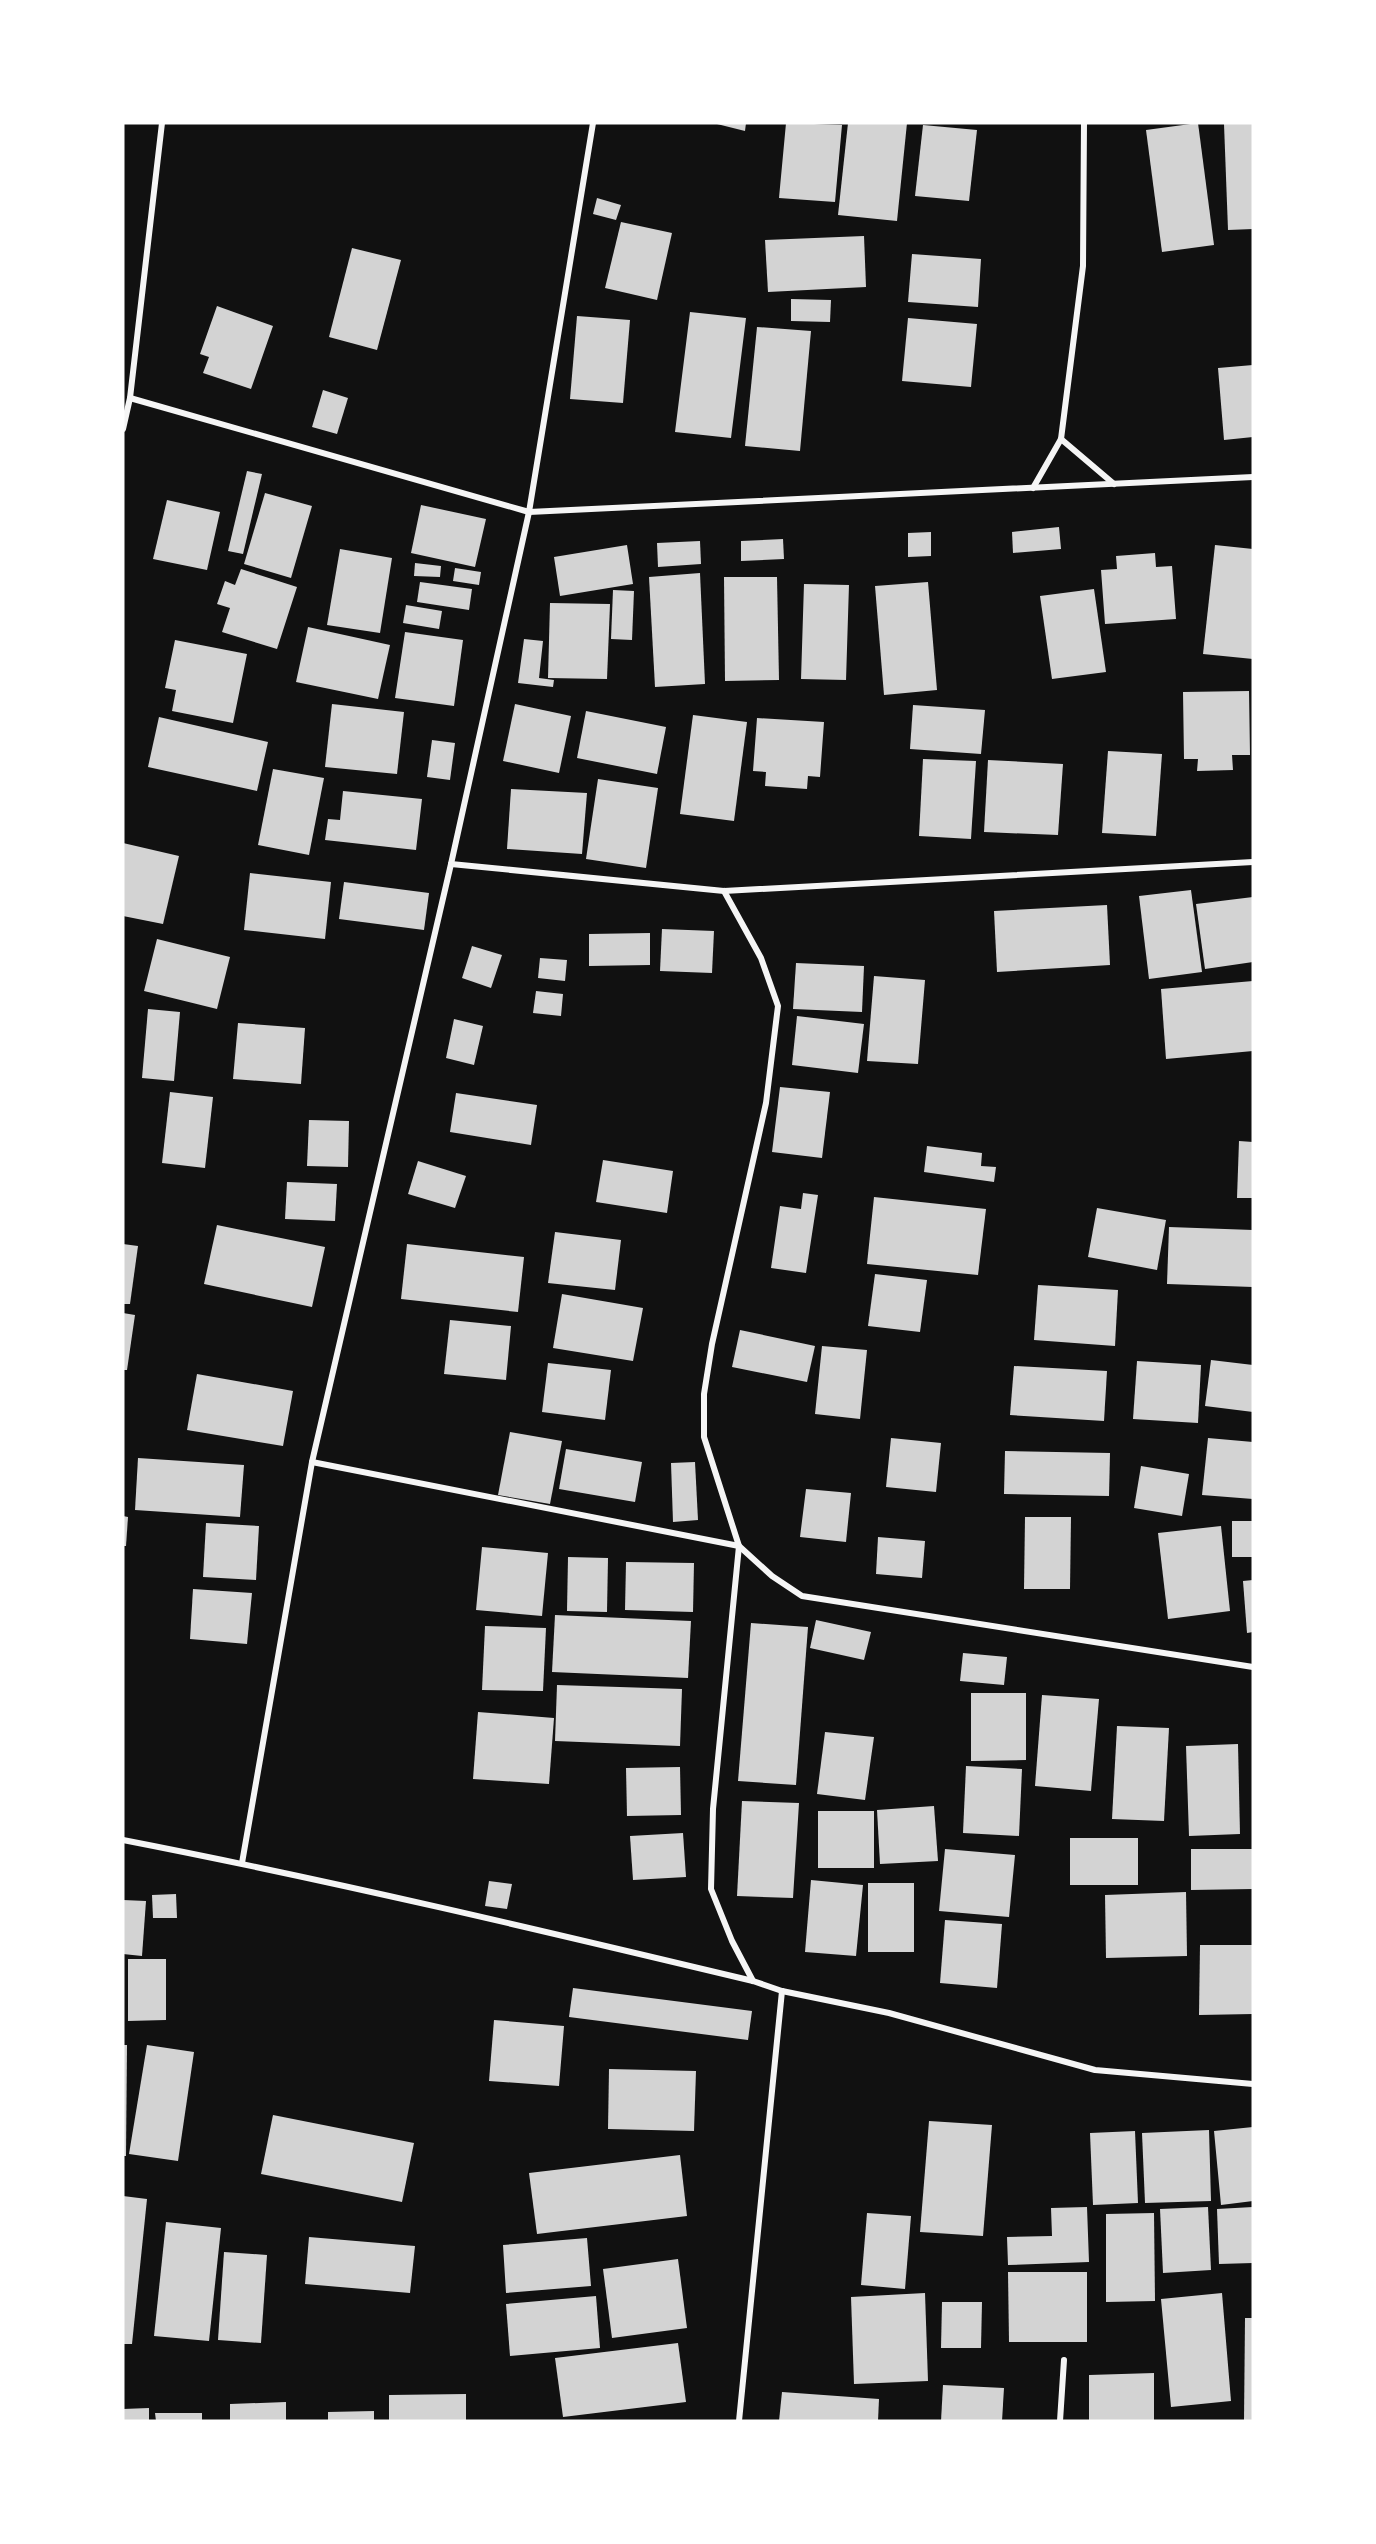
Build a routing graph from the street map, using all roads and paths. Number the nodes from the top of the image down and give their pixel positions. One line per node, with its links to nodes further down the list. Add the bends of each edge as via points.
1 (162, 123): 4 (street)
2 (593, 123): 10 (street)
3 (1084, 123): 6 (street, via 1083,266)
4 (130, 398): 5 (street); 10 (street)
5 (123, 429)
6 (1061, 439): 8 (street); 9 (street)
7 (1253, 477): 8 (street)
8 (1114, 484): 9 (street)
9 (1033, 488): 10 (street)
10 (529, 512): 12 (street)
11 (1253, 862): 13 (street)
12 (451, 864): 13 (street); 14 (street)
13 (724, 891): 15 (street, via 761,958 778,1006 766,1103 704,1394 705,1437)
14 (312, 1462): 15 (street); 18 (street)
15 (739, 1546): 16 (street, via 801,1596); 19 (street, via 713,1809 711,1889)
16 (1253, 1667)
17 (123, 1840): 18 (street)
18 (242, 1863): 19 (street)
19 (753, 1981): 20 (street)
20 (782, 1991): 21 (street, via 889,2013 1095,2070); 23 (street)
21 (1253, 2084)
22 (1064, 2360): 24 (street)
23 (739, 2421)
24 (1060, 2421)

